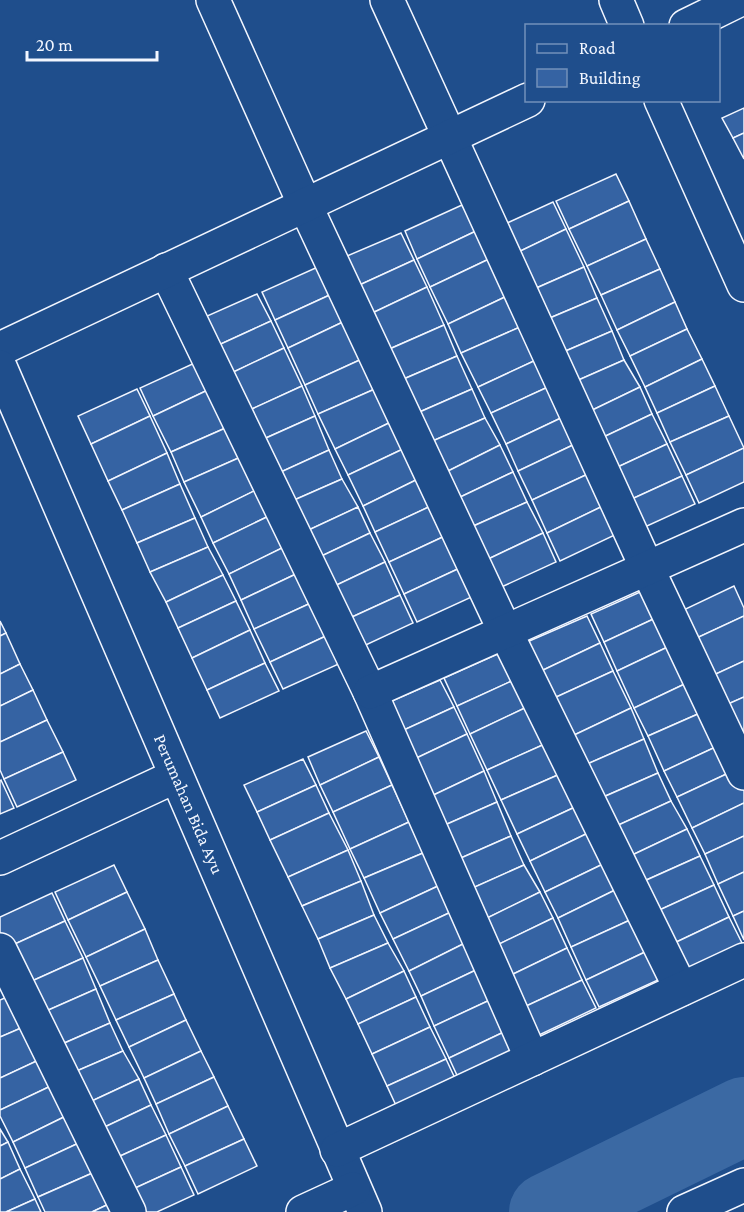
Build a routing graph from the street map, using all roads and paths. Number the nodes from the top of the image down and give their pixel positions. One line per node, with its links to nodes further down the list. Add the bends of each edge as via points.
1 (213, 0): 10 (street)
2 (387, 0): 9 (street)
3 (616, 0): 5 (street)
4 (740, 0): 6 (street)
5 (626, 24)
6 (690, 24)
7 (525, 101): 9 (street)
8 (662, 102): 12 (street)
9 (449, 137): 10 (street); 16 (street)
10 (305, 205): 11 (street); 17 (street)
11 (166, 270): 13 (street); 18 (street)
12 (744, 285)
13 (0, 349)
14 (0, 367): 20 (street, Perumahan Bida Ayu)
15 (744, 525): 16 (street)
16 (647, 568): 17 (street); 19 (street)
17 (505, 631): 18 (street); 24 (street)
18 (370, 692): 25 (street)
19 (744, 773)
20 (176, 776): 21 (street); 26 (street, Perumahan Bida Ayu)
21 (0, 858)
22 (0, 951): 29 (street)
23 (744, 960): 24 (street)
24 (681, 989): 25 (street)
25 (532, 1059): 26 (street)
26 (337, 1150): 28 (street, Perumahan Bida Ayu)
27 (744, 1185): 31 (street)
28 (359, 1201): 30 (street, Perumahan Bida Ayu)
29 (129, 1212)
30 (303, 1212)
31 (684, 1212)

